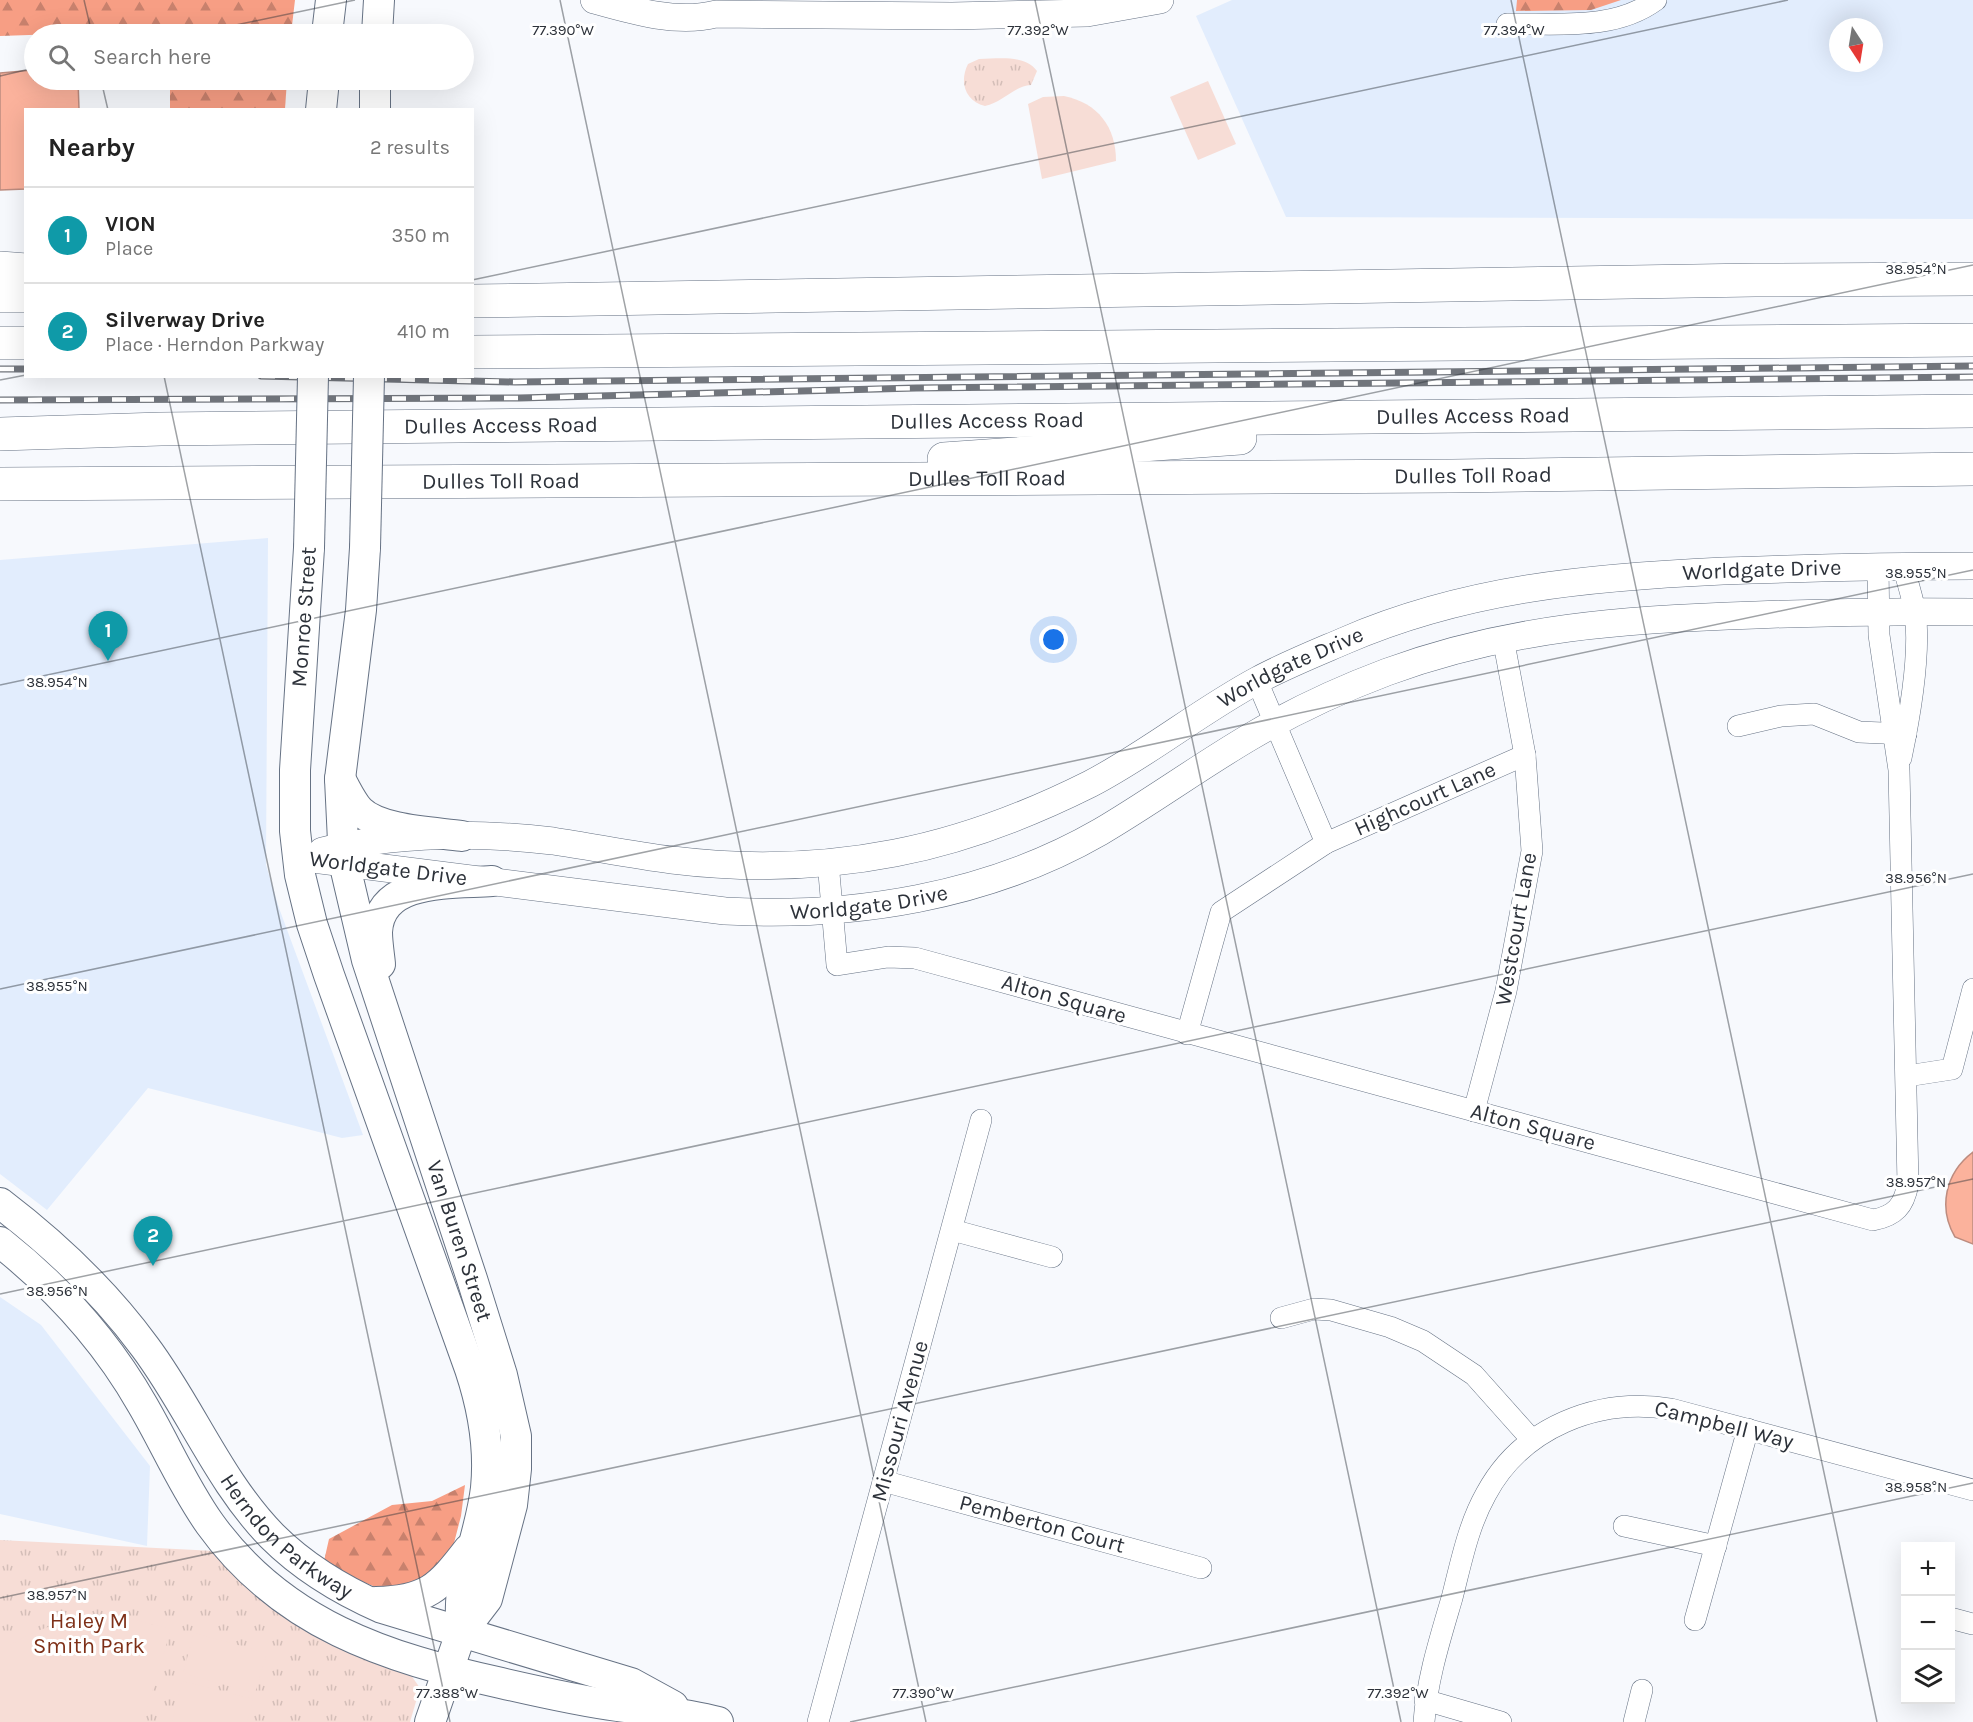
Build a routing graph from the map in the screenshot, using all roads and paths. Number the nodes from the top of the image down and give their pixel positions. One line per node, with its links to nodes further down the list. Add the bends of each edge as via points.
1 (331, 0): 8 (main road)
2 (379, 0): 9 (main road)
3 (594, 0): 7 (street, via 696,19)
4 (677, 0): 7 (street)
5 (1160, 0): 7 (street, via 1087,13 952,16)
6 (1656, 0): 10 (street, via 1639,12 1594,23)
7 (720, 7)
8 (328, 24)
9 (378, 24)
10 (1507, 24)
11 (323, 90): 13 (main road)
12 (375, 90): 14 (main road)
13 (321, 108)
14 (375, 108)
15 (0, 268): 16 (highway)
16 (24, 270)
17 (1973, 279): 20 (highway)
18 (0, 296): 19 (highway)
19 (24, 296)
20 (474, 301)
21 (1973, 340): 24 (highway)
22 (0, 343): 23 (highway)
23 (24, 343)
24 (474, 351)
25 (313, 378): 50 (main road, Monroe Street, bridge, via 309,548 296,740)
26 (369, 378): 46 (main road, bridge, via 361,610)
27 (1973, 411): 28 (highway, Dulles Access Road)
28 (1499, 415): 29 (highway, Dulles Access Road); 31 (highway, via 1388,430 993,454)
29 (0, 434)
30 (1973, 469): 31 (highway, Dulles Toll Road, via 1441,476)
31 (769, 478): 32 (highway, Dulles Toll Road)
32 (147, 482): 33 (highway, Dulles Toll Road); 34 (highway)
33 (0, 484)
34 (0, 506)
35 (1890, 566): 36 (street, Worldgate Drive); 37 (street, Alton Square); 38 (street, Alton Square); 41 (street, Worldgate Drive, via 1615,576 1547,584 1476,597 1384,626)
36 (1973, 566)
37 (1878, 611): 38 (street, Worldgate Drive); 40 (street, Worldgate Drive, via 1644,619 1575,625); 44 (street, Alton Square, via 1879,635)
38 (1915, 611): 39 (street, Worldgate Drive); 44 (street, Alton Square, via 1912,705)
39 (1973, 612)
40 (1503, 638): 42 (street, Worldgate Drive, via 1388,672); 45 (street, Westcourt Lane)
41 (1257, 681): 42 (street, Highcourt Lane); 51 (street, Worldgate Drive, via 1116,770 1036,809 977,832 918,848)
42 (1276, 722): 48 (street, Highcourt Lane); 53 (street, Worldgate Drive, via 1097,833 1042,860 945,892)
43 (1738, 726): 44 (street, via 1781,716 1814,714 1859,732)
44 (1899, 734): 57 (street, Alton Square)
45 (1525, 755): 48 (street, Highcourt Lane); 58 (street, Westcourt Lane, via 1532,851 1506,992)
46 (340, 779): 47 (main road, via 354,804 374,820); 49 (main road)
47 (462, 836): 49 (street, Worldgate Drive, via 364,841); 51 (street, Worldgate Drive, via 549,841 702,863)
48 (1326, 843): 56 (street, Highcourt Lane, via 1221,912)
49 (343, 854): 50 (street, Worldgate Drive); 52 (street, Worldgate Drive); 55 (main road, Van Buren Street)
50 (297, 857): 70 (main road, Van Buren Street, via 320,948 482,1407 487,1443 486,1486)
51 (828, 862): 53 (street, Alton Square)
52 (492, 881): 53 (street, Worldgate Drive, via 725,911); 55 (main road, via 413,888 388,903 377,930)
53 (832, 911): 56 (street, Alton Square, via 837,965 915,957)
54 (1973, 989): 57 (street, via 1952,1070)
55 (386, 1021): 77 (main road, Van Buren Street, via 472,1279 516,1436 515,1487 503,1542 487,1599)
56 (1187, 1034): 58 (street, Alton Square)
57 (1907, 1076): 58 (street, Alton Square, via 1905,1202 1889,1217 1873,1220)
58 (1474, 1111)
59 (981, 1120): 61 (street, Missouri Avenue)
60 (0, 1203): 73 (main road, Herndon Parkway, via 58,1250 112,1306 163,1373 244,1502 272,1536 325,1578)
61 (952, 1230): 63 (street); 67 (street, Missouri Avenue)
62 (0, 1242): 78 (main road, Herndon Parkway, via 59,1295 99,1340 141,1402 196,1503 241,1562 290,1603 333,1630 380,1650)
63 (1052, 1257)
64 (1281, 1318): 66 (street, via 1314,1309 1331,1310 1423,1341 1474,1375)
65 (1748, 1429): 66 (street, Campbell Way, via 1671,1408 1623,1406 1566,1420); 68 (street, Campbell Way); 71 (street)
66 (1532, 1440): 80 (street, Campbell Way, via 1501,1471 1473,1522)
67 (883, 1481): 72 (street, Pemberton Court); 84 (street, Missouri Avenue)
68 (1973, 1490)
69 (1624, 1526): 71 (street)
70 (476, 1539): 73 (main road, via 429,1593 404,1601); 77 (main road, Van Buren Street, via 462,1593)
71 (1716, 1546): 75 (street)
72 (1201, 1568)
73 (369, 1602): 77 (main road, Herndon Parkway)
74 (1955, 1619): 76 (street)
75 (1695, 1620)
76 (1973, 1624)
77 (461, 1633): 78 (main road, Van Buren Street); 81 (main road, Herndon Parkway, via 631,1683)
78 (448, 1671): 81 (main road, Herndon Parkway, via 618,1706); 82 (main road, Van Buren Street)
79 (1642, 1690): 87 (street)
80 (1425, 1700): 85 (street, Campbell Way); 86 (street)
81 (686, 1713): 83 (main road, Herndon Parkway)
82 (430, 1722)
83 (718, 1722)
84 (818, 1722)
85 (1424, 1722)
86 (1501, 1722)
87 (1634, 1722)

